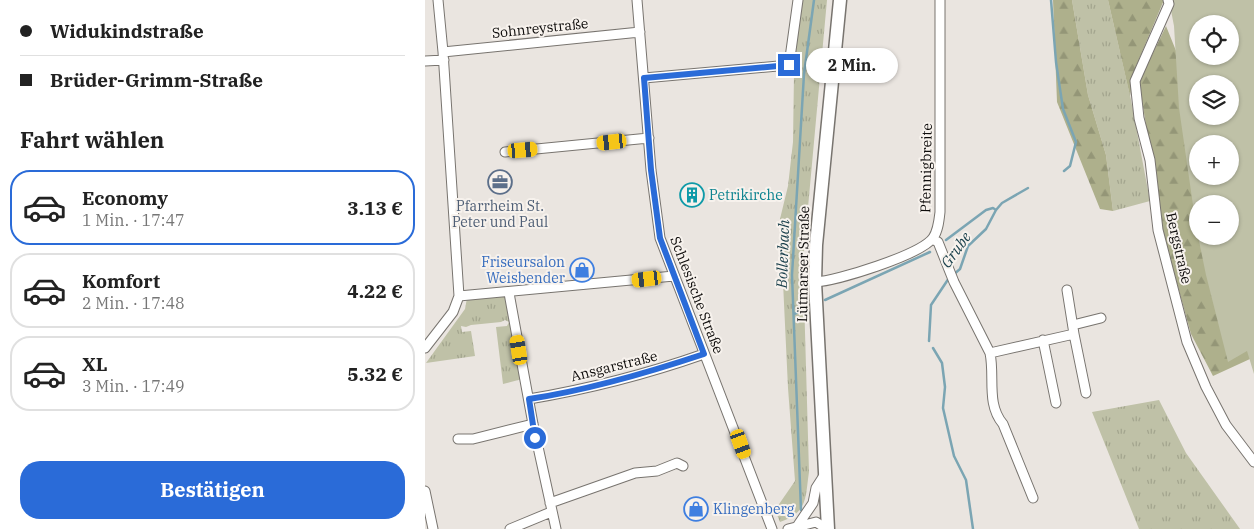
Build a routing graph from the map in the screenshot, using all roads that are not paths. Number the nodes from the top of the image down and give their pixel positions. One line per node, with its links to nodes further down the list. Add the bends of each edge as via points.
1 (437, 0): 8 (street)
2 (637, 0): 7 (street, Schlesische Straße)
3 (798, 0): 10 (street, via 789,65)
4 (840, 0): 15 (main road, Lütmarser Straße, via 819,205)
5 (940, 0): 13 (street, Pfennigbreite, via 940,212)
6 (1168, 0): 30 (street, Bergstraße, via 1135,81 1139,118 1150,160 1158,230 1187,342 1226,425)
7 (640, 32): 8 (street, Sohnreystraße); 10 (street, Schlesische Straße)
8 (444, 56): 9 (street, Sohnreystraße); 18 (street)
9 (425, 61)
10 (644, 78): 11 (street, Schlesische Straße)
11 (649, 138): 12 (street); 14 (street, Schlesische Straße, via 657,222)
12 (505, 152)
13 (932, 239): 15 (street, via 921,247 853,274); 23 (street, via 938,242)
14 (674, 276): 17 (street); 24 (street, Schlesische Straße)
15 (815, 282): 32 (main road, Lütmarser Straße)
16 (1067, 290): 20 (street)
17 (509, 292): 18 (street); 26 (street)
18 (459, 296): 22 (street, via 453,312)
19 (1101, 318): 20 (street)
20 (1073, 330): 21 (street); 25 (street)
21 (1043, 340): 23 (street); 27 (street)
22 (425, 348)
23 (990, 353): 34 (street, via 992,399 997,417 1003,424)
24 (704, 354): 26 (street, Ansgarstraße, via 604,383); 40 (street, Schlesische Straße)
25 (1086, 393)
26 (529, 399): 28 (street)
27 (1056, 402)
28 (533, 424): 29 (street, via 473,439); 35 (street)
29 (458, 438)
30 (1254, 462)
31 (683, 466): 35 (street, via 677,463 657,471 635,473)
32 (825, 474): 36 (street); 42 (main road, Lütmarser Straße)
33 (425, 491): 37 (street)
34 (1033, 498)
35 (550, 508): 38 (street); 39 (street)
36 (798, 525): 41 (street); 42 (street, via 816,522)
37 (433, 529)
38 (510, 529)
39 (555, 529)
40 (772, 529)
41 (788, 529)
42 (828, 529)

